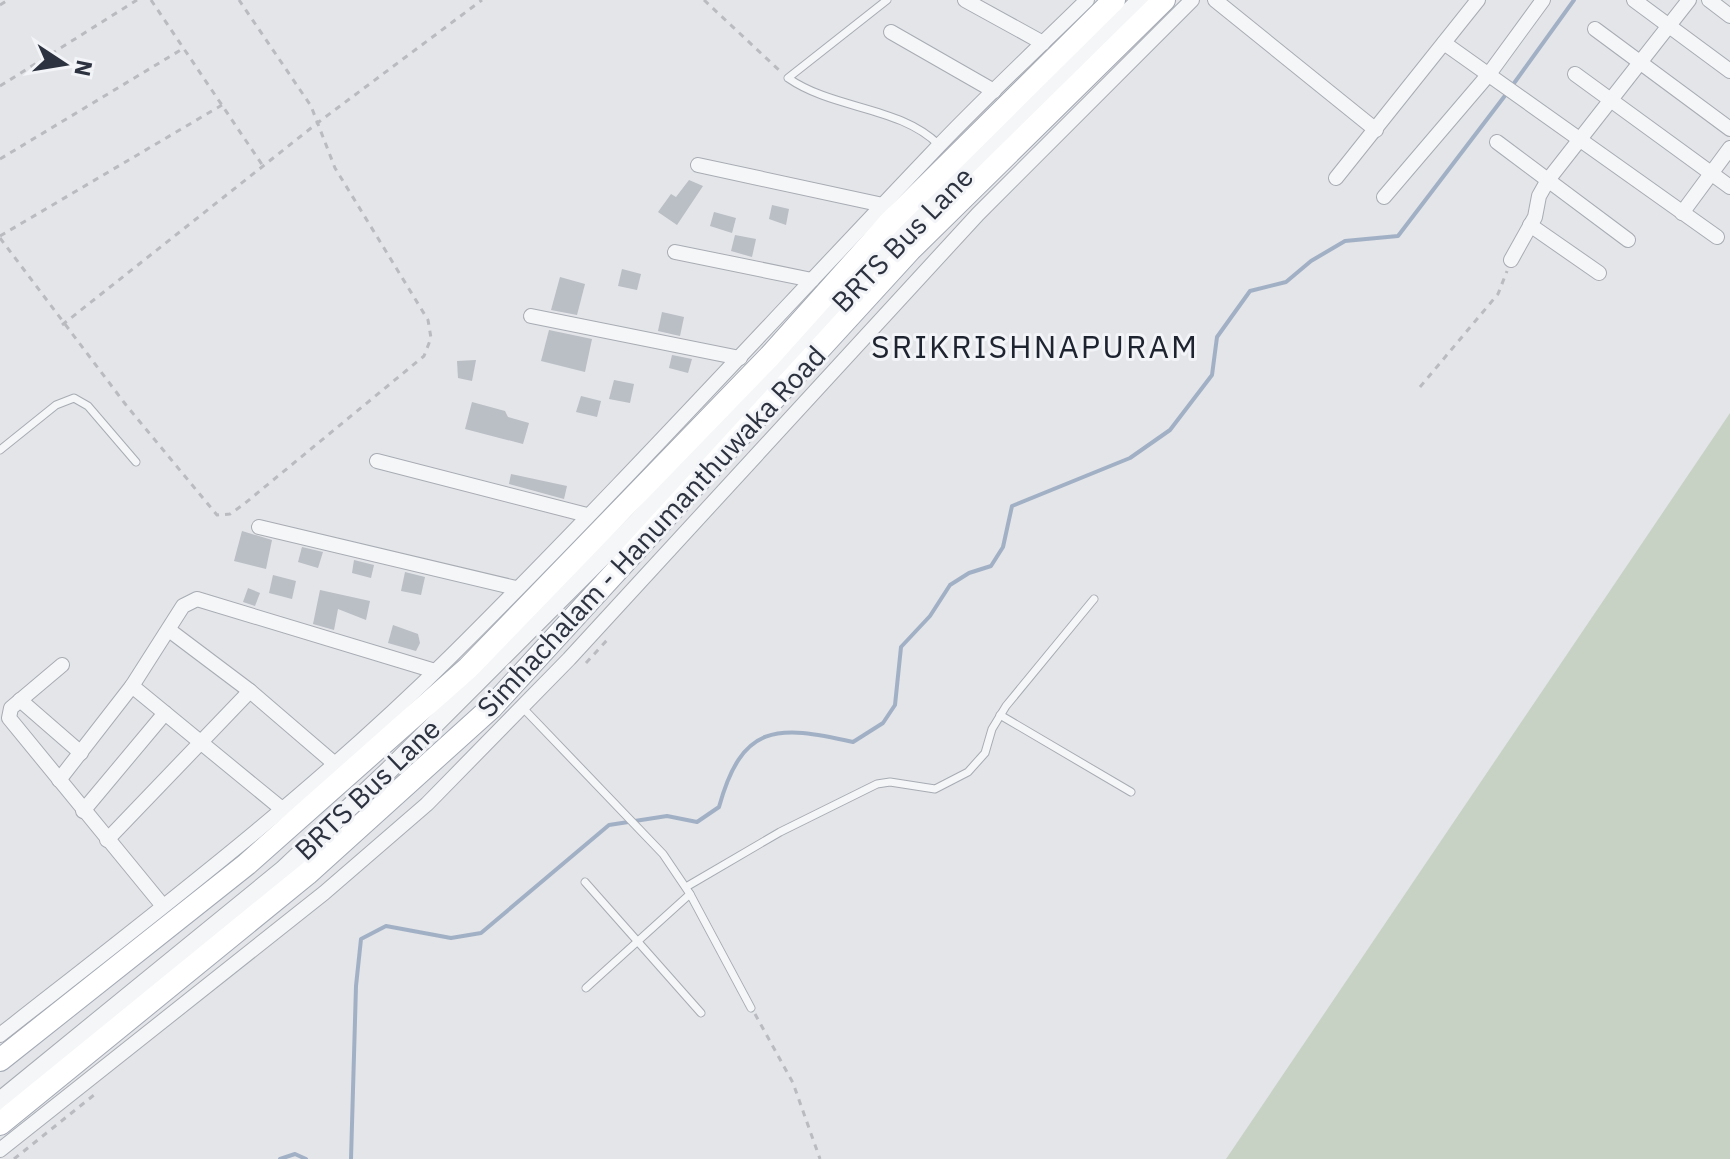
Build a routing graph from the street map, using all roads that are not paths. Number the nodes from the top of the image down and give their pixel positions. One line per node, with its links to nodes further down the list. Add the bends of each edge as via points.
1 (887, 0): 30 (lane, via 788,78 831,100 918,127)
2 (965, 0): 18 (street)
3 (1087, 0): 18 (street)
4 (1114, 0): 81 (main road, Simhachalam - Hanumanthuwaka Road, via 890,222 760,367 468,668 257,856)
5 (1141, 0): 82 (street, BRTS Bus Lane, via 915,222 637,522 388,771 283,870)
6 (1164, 0): 83 (main road, Simhachalam - Hanumanthuwaka Road, via 910,250 492,707 307,874)
7 (1192, 0): 62 (street, via 978,214)
8 (1215, 0): 27 (street)
9 (1478, 0): 19 (street)
10 (1543, 0): 22 (street)
11 (1634, 0): 15 (street)
12 (1689, 0): 15 (street)
13 (1709, 0): 14 (street)
14 (1730, 16)
15 (1669, 25): 20 (street); 21 (street)
16 (1595, 29): 20 (street)
17 (891, 32): 24 (street)
18 (1043, 43): 24 (street)
19 (1444, 43): 22 (street); 27 (street)
20 (1639, 63): 25 (street); 26 (street)
21 (1730, 71)
22 (1489, 74): 28 (street); 37 (street)
23 (1575, 74): 25 (street)
24 (994, 91): 30 (street)
25 (1610, 102): 28 (street); 33 (street)
26 (1730, 129)
27 (1376, 130): 34 (street)
28 (1579, 141): 35 (street); 39 (street)
29 (1497, 142): 35 (street)
30 (939, 145): 38 (street)
31 (1730, 148): 33 (street)
32 (698, 165): 38 (street)
33 (1711, 174): 36 (street); 39 (street)
34 (1336, 178)
35 (1548, 180): 40 (street); 42 (street)
36 (1730, 187)
37 (1384, 197)
38 (883, 205): 46 (street)
39 (1682, 213): 41 (street)
40 (1530, 225): 44 (street); 45 (street)
41 (1717, 237)
42 (1628, 240)
43 (675, 252): 46 (street)
44 (1511, 260)
45 (1599, 273)
46 (812, 280): 48 (street)
47 (531, 316): 48 (street)
48 (740, 358): 52 (street)
49 (0, 450): 51 (lane, via 56,405 74,398 84,402)
50 (377, 461): 52 (street)
51 (136, 462)
52 (587, 515): 54 (street)
53 (259, 527): 54 (street)
54 (516, 588): 58 (street)
55 (1094, 599): 64 (lane)
56 (169, 630): 58 (street, via 183,606 197,599); 59 (street); 60 (street)
57 (62, 665): 61 (street)
58 (435, 671): 67 (street)
59 (132, 686): 63 (street); 66 (street)
60 (250, 691): 65 (street); 67 (street)
61 (20, 700): 66 (street); 68 (street, via 9,718)
62 (522, 707): 74 (lane, via 642,829); 84 (street, via 392,836)
63 (165, 713): 65 (street); 71 (street)
64 (1000, 715): 69 (lane); 74 (lane, via 981,760 949,785 935,789 877,784 780,832)
65 (200, 742): 70 (street); 72 (street)
66 (81, 753): 68 (street)
67 (335, 764): 70 (street)
68 (59, 780): 71 (street)
69 (1131, 792)
70 (282, 809): 75 (street)
71 (83, 811): 72 (street)
72 (107, 840): 75 (street)
73 (585, 882): 76 (lane)
74 (688, 890): 76 (lane); 78 (lane)
75 (163, 906): 80 (street)
76 (638, 941): 77 (lane); 79 (lane)
77 (586, 988)
78 (751, 1008)
79 (701, 1013)
80 (0, 1035)
81 (0, 1060)
82 (0, 1101)
83 (0, 1124)
84 (0, 1150)

